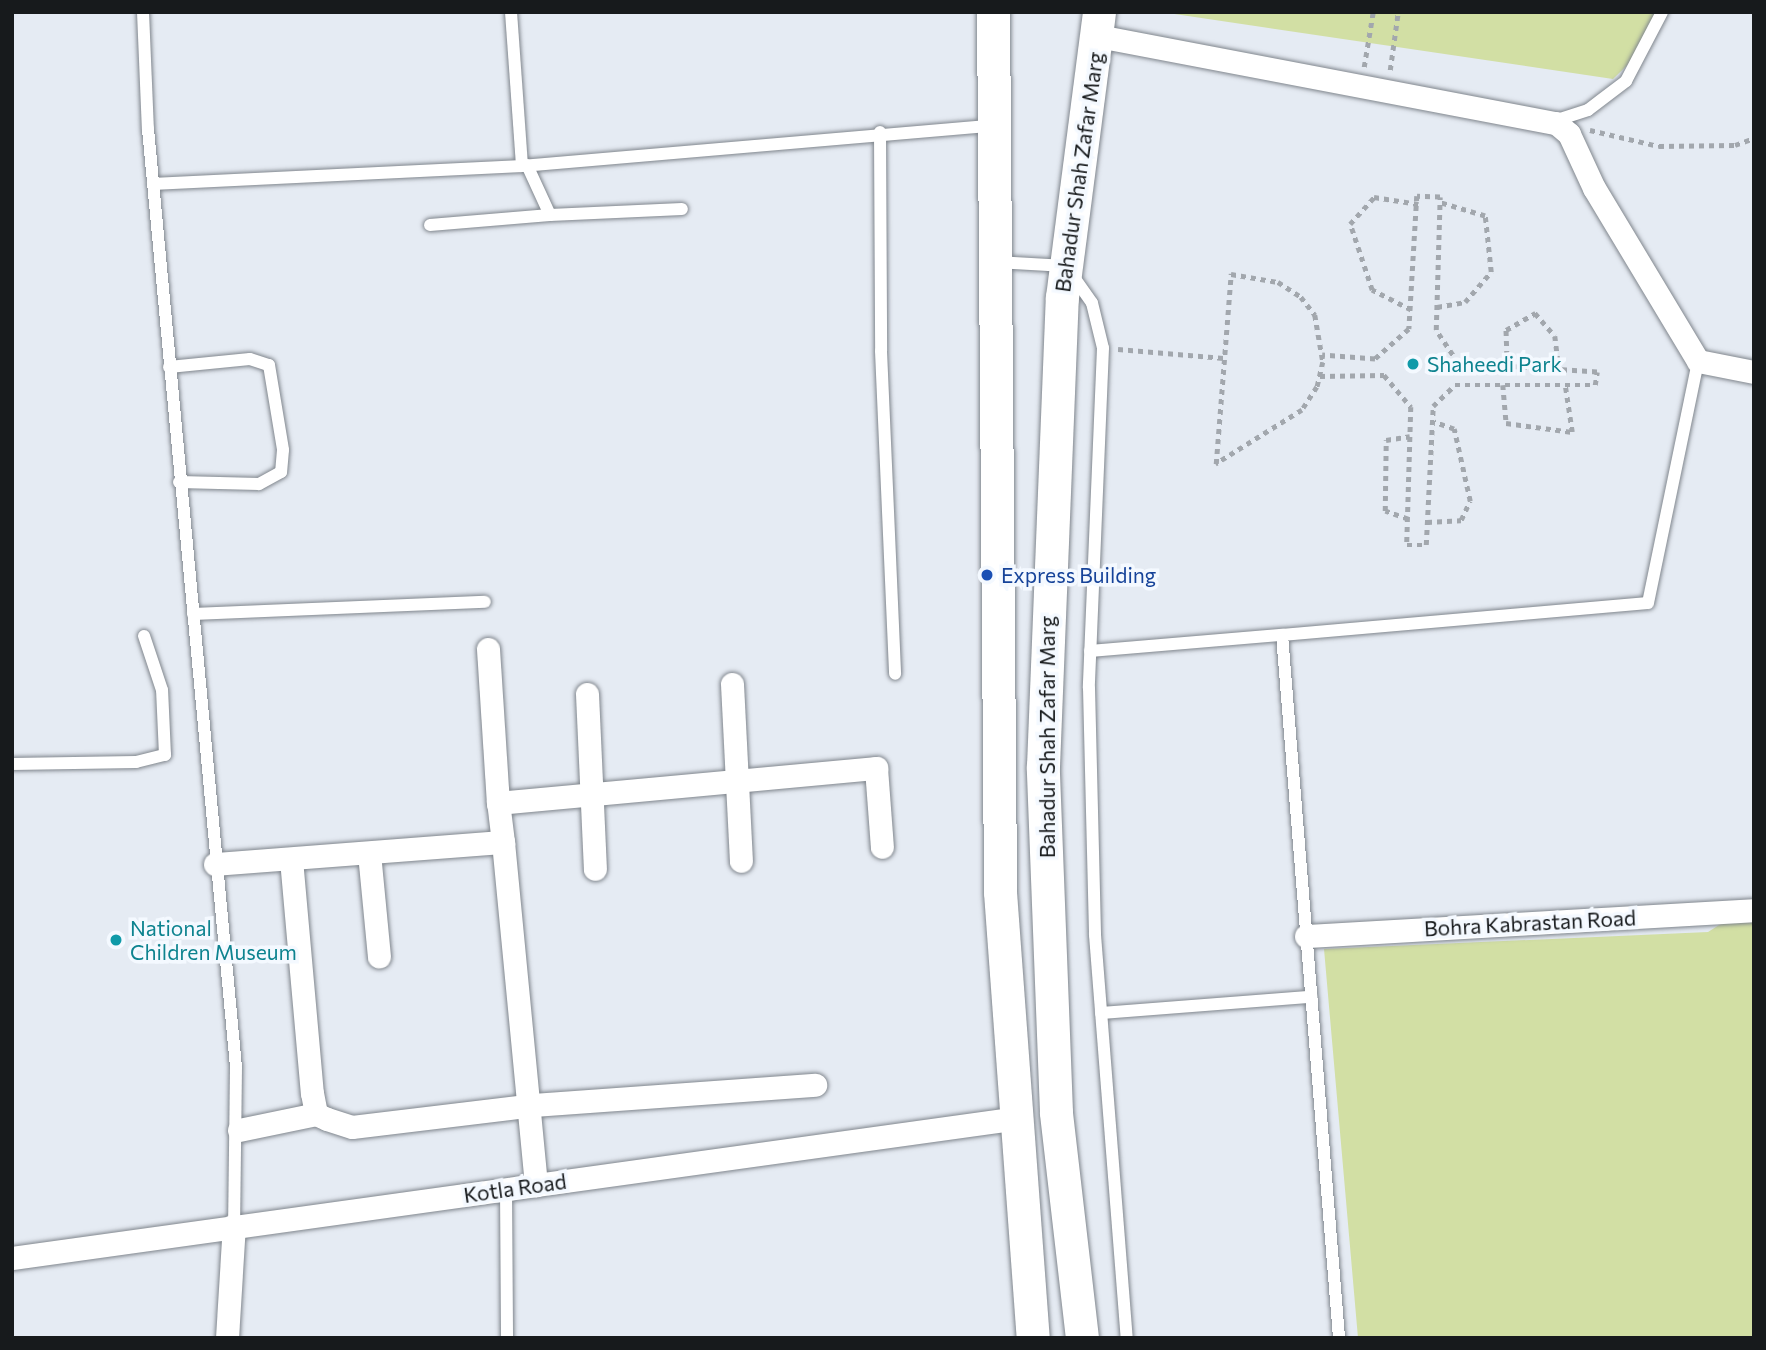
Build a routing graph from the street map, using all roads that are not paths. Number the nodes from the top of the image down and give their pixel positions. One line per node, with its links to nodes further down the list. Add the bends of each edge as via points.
1 (143, 12): 10 (lane)
2 (511, 12): 9 (lane)
3 (993, 12): 7 (main road)
4 (1662, 12): 6 (lane, via 1626,81 1588,110)
5 (1098, 24): 6 (street, via 1361,85); 15 (main road, Bahadur Shah Zafar Marg)
6 (1551, 122): 16 (street, via 1569,134 1594,188)
7 (993, 125): 8 (lane); 14 (main road)
8 (880, 132): 9 (lane); 26 (lane, via 881,351)
9 (524, 165): 10 (lane); 12 (lane)
10 (153, 184): 17 (lane)
11 (682, 209): 12 (lane)
12 (550, 215): 13 (lane)
13 (430, 225)
14 (996, 262): 15 (lane); 48 (main road, via 1000,892)
15 (1066, 266): 25 (lane, via 1092,303 1103,348); 57 (main road, Bahadur Shah Zafar Marg, via 1043,766 1056,1112)
16 (1698, 361): 18 (street); 22 (lane, via 1648,603)
17 (169, 367): 19 (lane); 19 (lane, via 250,359 270,365 283,450 281,472 259,484)
18 (1754, 372)
19 (179, 482): 21 (lane)
20 (485, 602): 21 (lane)
21 (193, 614): 38 (lane)
22 (1282, 635): 25 (lane); 41 (lane)
23 (144, 636): 29 (lane, via 162,690 165,755 136,762)
24 (488, 649): 32 (street)
25 (1090, 651): 44 (lane)
26 (895, 674)
27 (732, 684): 30 (street)
28 (587, 694): 31 (street)
29 (12, 764)
30 (737, 779): 31 (street); 34 (street, via 876,768); 37 (street)
31 (592, 794): 32 (street); 39 (street)
32 (498, 803): 33 (street)
33 (503, 842): 35 (street); 46 (street)
34 (882, 847)
35 (369, 853): 36 (street); 42 (street)
36 (291, 859): 38 (street); 47 (street)
37 (741, 861)
38 (215, 864): 49 (lane)
39 (596, 869)
40 (1754, 910): 41 (street, Bohra Kabrastan Road)
41 (1306, 936): 43 (lane)
42 (379, 957)
43 (1311, 997): 44 (lane); 59 (lane)
44 (1101, 1013): 58 (lane)
45 (815, 1085): 46 (street)
46 (533, 1105): 47 (street, via 352,1127); 50 (street)
47 (316, 1114): 49 (street)
48 (1018, 1118): 50 (street, Kotla Road); 56 (main road)
49 (239, 1130): 52 (lane)
50 (537, 1185): 51 (street, Kotla Road)
51 (506, 1189): 52 (street, Kotla Road); 55 (lane)
52 (234, 1225): 53 (street, Kotla Road); 54 (street)
53 (12, 1258)
54 (227, 1338)
55 (507, 1338)
56 (1034, 1338)
57 (1082, 1338)
58 (1127, 1338)
59 (1339, 1338)

